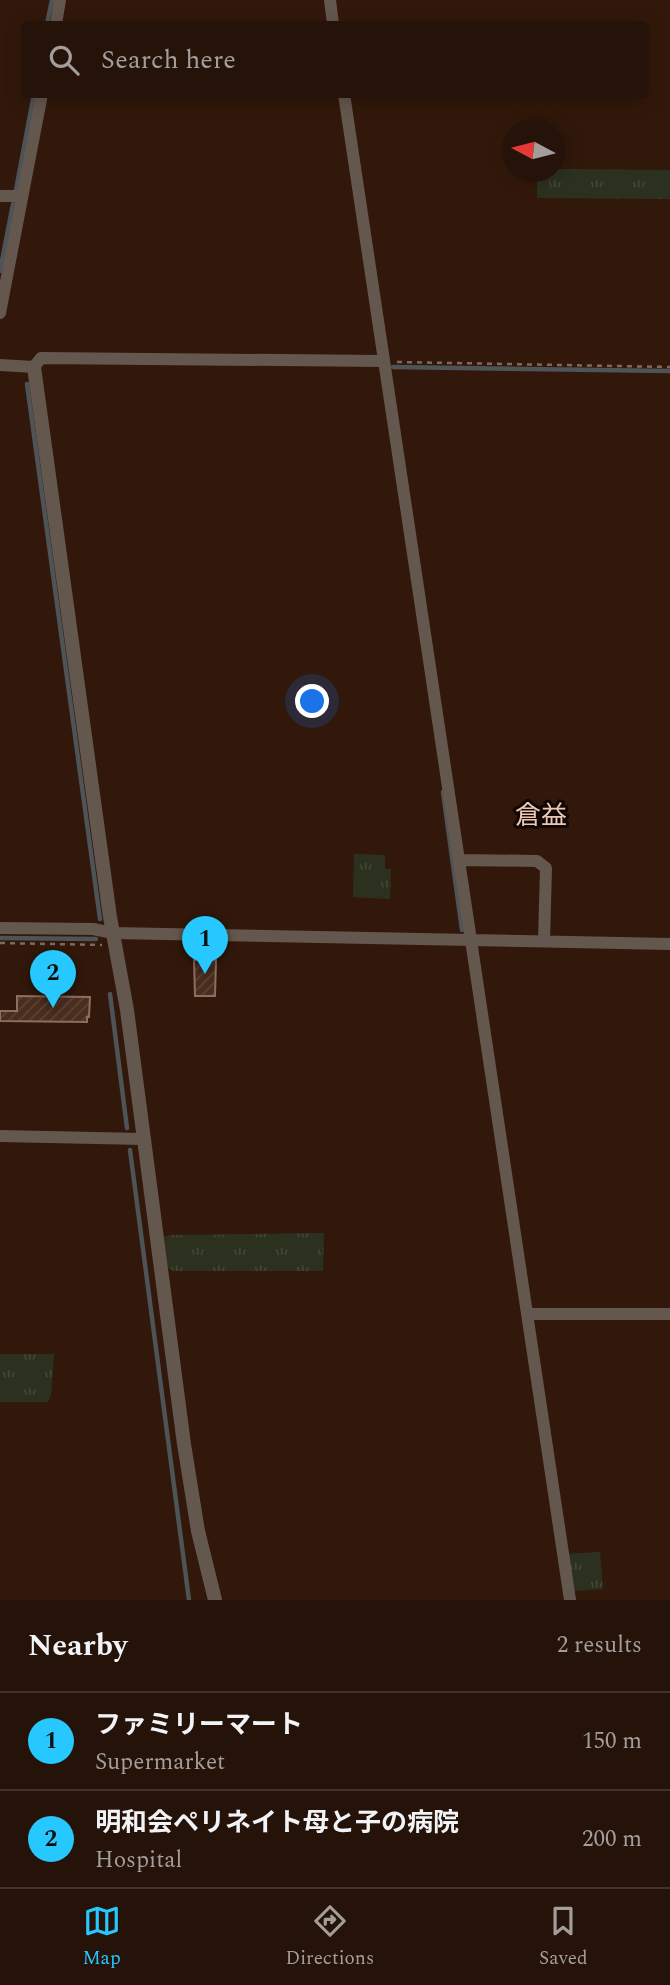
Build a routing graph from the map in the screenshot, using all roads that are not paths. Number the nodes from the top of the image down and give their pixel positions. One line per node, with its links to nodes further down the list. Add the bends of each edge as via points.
1 (60, 0): 3 (street)
2 (330, 0): 4 (street)
3 (56, 21)
4 (333, 21)
5 (41, 98): 8 (street)
6 (345, 98): 10 (street)
7 (0, 196): 8 (street)
8 (22, 196): 9 (street)
9 (0, 313)
10 (383, 361): 12 (street, via 41,358); 13 (street)
11 (0, 365): 12 (street)
12 (34, 367): 15 (street)
13 (460, 860): 16 (street, via 537,861 546,868); 17 (street)
14 (0, 928): 15 (street, via 93,929)
15 (110, 939): 17 (street); 20 (street, via 127,1010)
16 (544, 941): 17 (street); 18 (street)
17 (473, 944): 21 (street)
18 (670, 944)
19 (0, 1136): 20 (street)
20 (143, 1139): 23 (street, via 184,1444)
21 (527, 1314): 22 (street); 24 (street)
22 (670, 1314)
23 (215, 1600)
24 (570, 1600)

